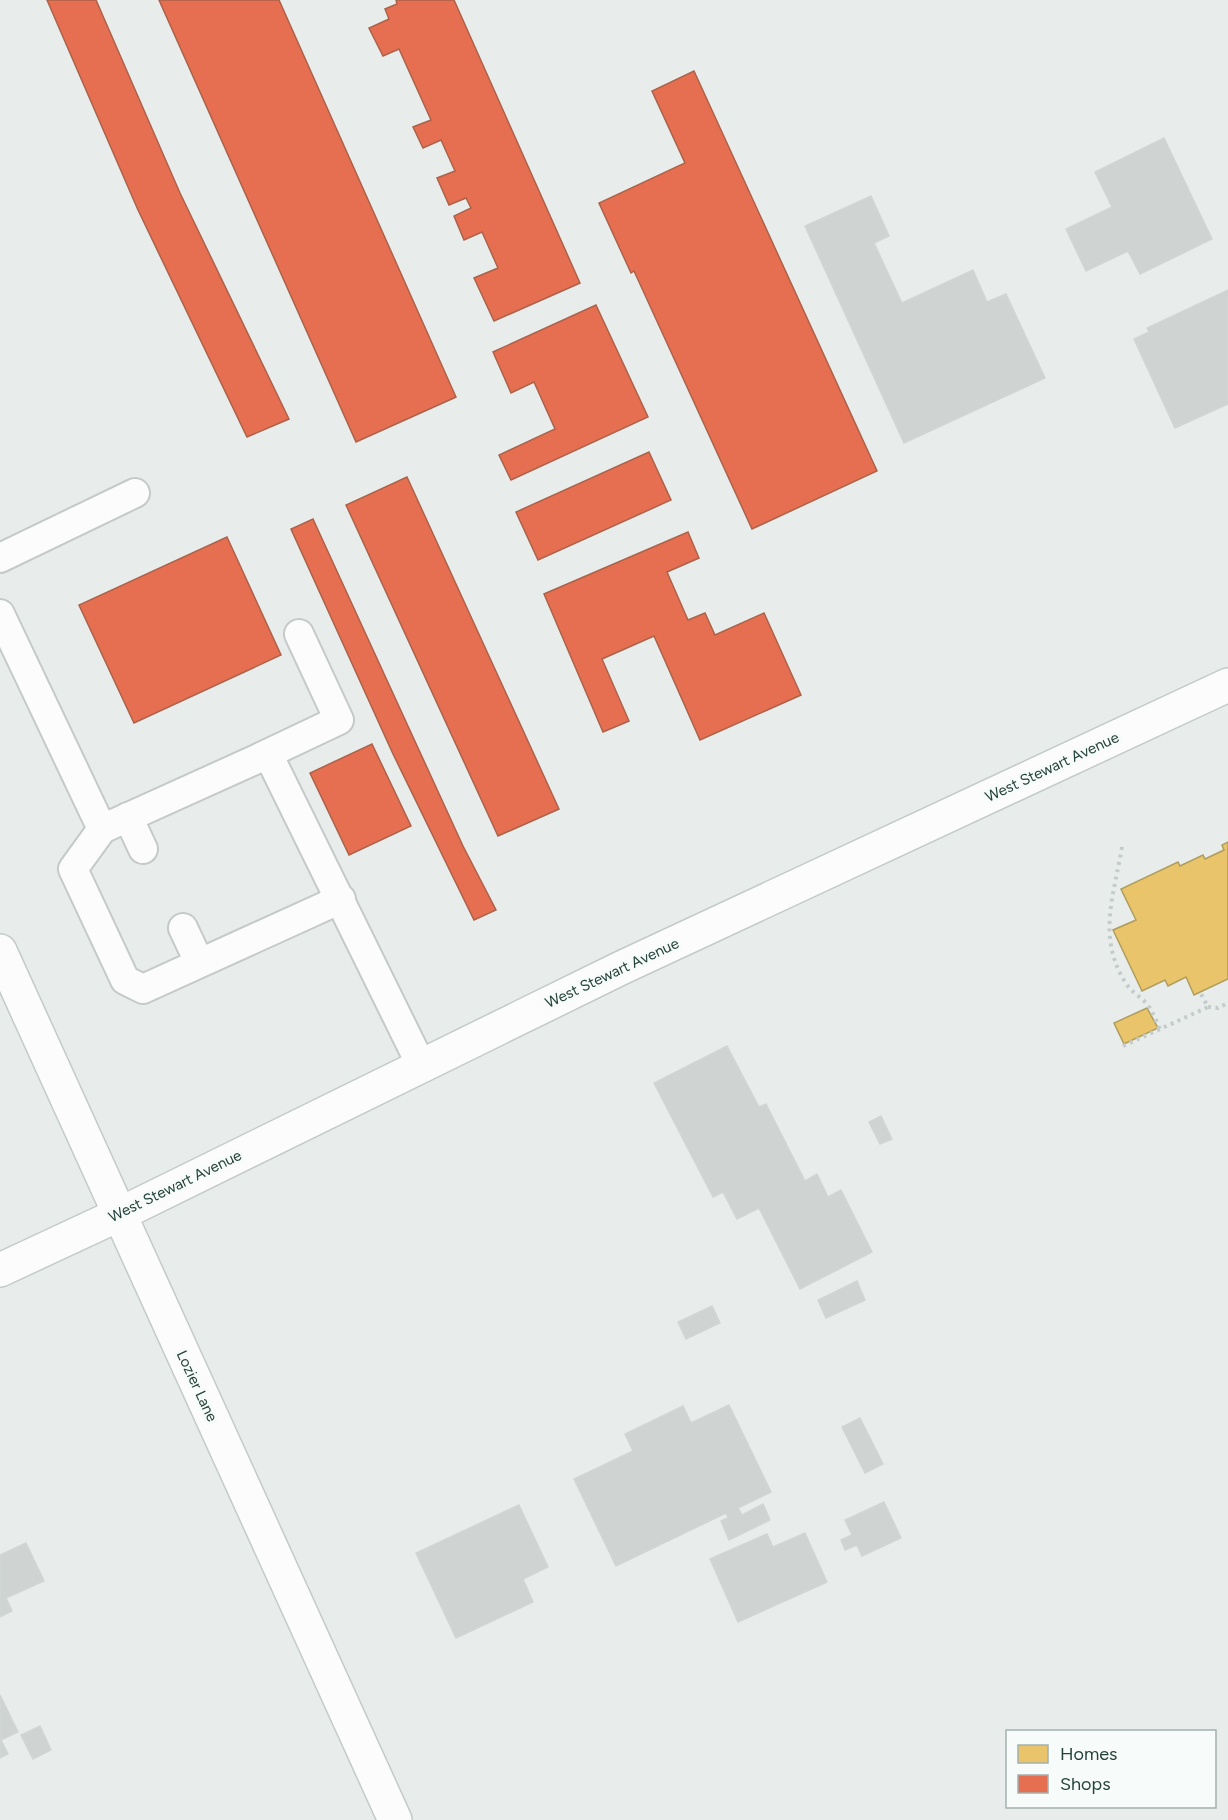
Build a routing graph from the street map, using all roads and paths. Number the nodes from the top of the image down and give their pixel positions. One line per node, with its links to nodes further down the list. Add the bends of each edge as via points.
1 (135, 493): 2 (lane)
2 (0, 558)
3 (0, 614): 8 (lane)
4 (299, 634): 6 (lane, via 339,720)
5 (1228, 685): 20 (main road, West Stewart Avenue)
6 (261, 757): 7 (lane); 11 (lane, via 268,754)
7 (128, 818): 8 (lane); 10 (lane)
8 (102, 829): 14 (lane, via 73,869 125,980 143,989)
9 (1122, 847): 18 (path, via 1109,943 1124,981 1146,1002)
10 (143, 849)
11 (341, 899): 14 (lane); 20 (lane)
12 (183, 928): 14 (lane)
13 (0, 951): 21 (main road, Lozier Lane)
14 (199, 962)
15 (1201, 994): 17 (path)
16 (1228, 1003): 17 (path)
17 (1208, 1007): 18 (path)
18 (1160, 1029): 19 (path)
19 (1123, 1046)
20 (421, 1065): 21 (main road, West Stewart Avenue)
21 (118, 1215): 22 (main road, West Stewart Avenue); 23 (main road, Lozier Lane)
22 (0, 1270)
23 (395, 1820)

